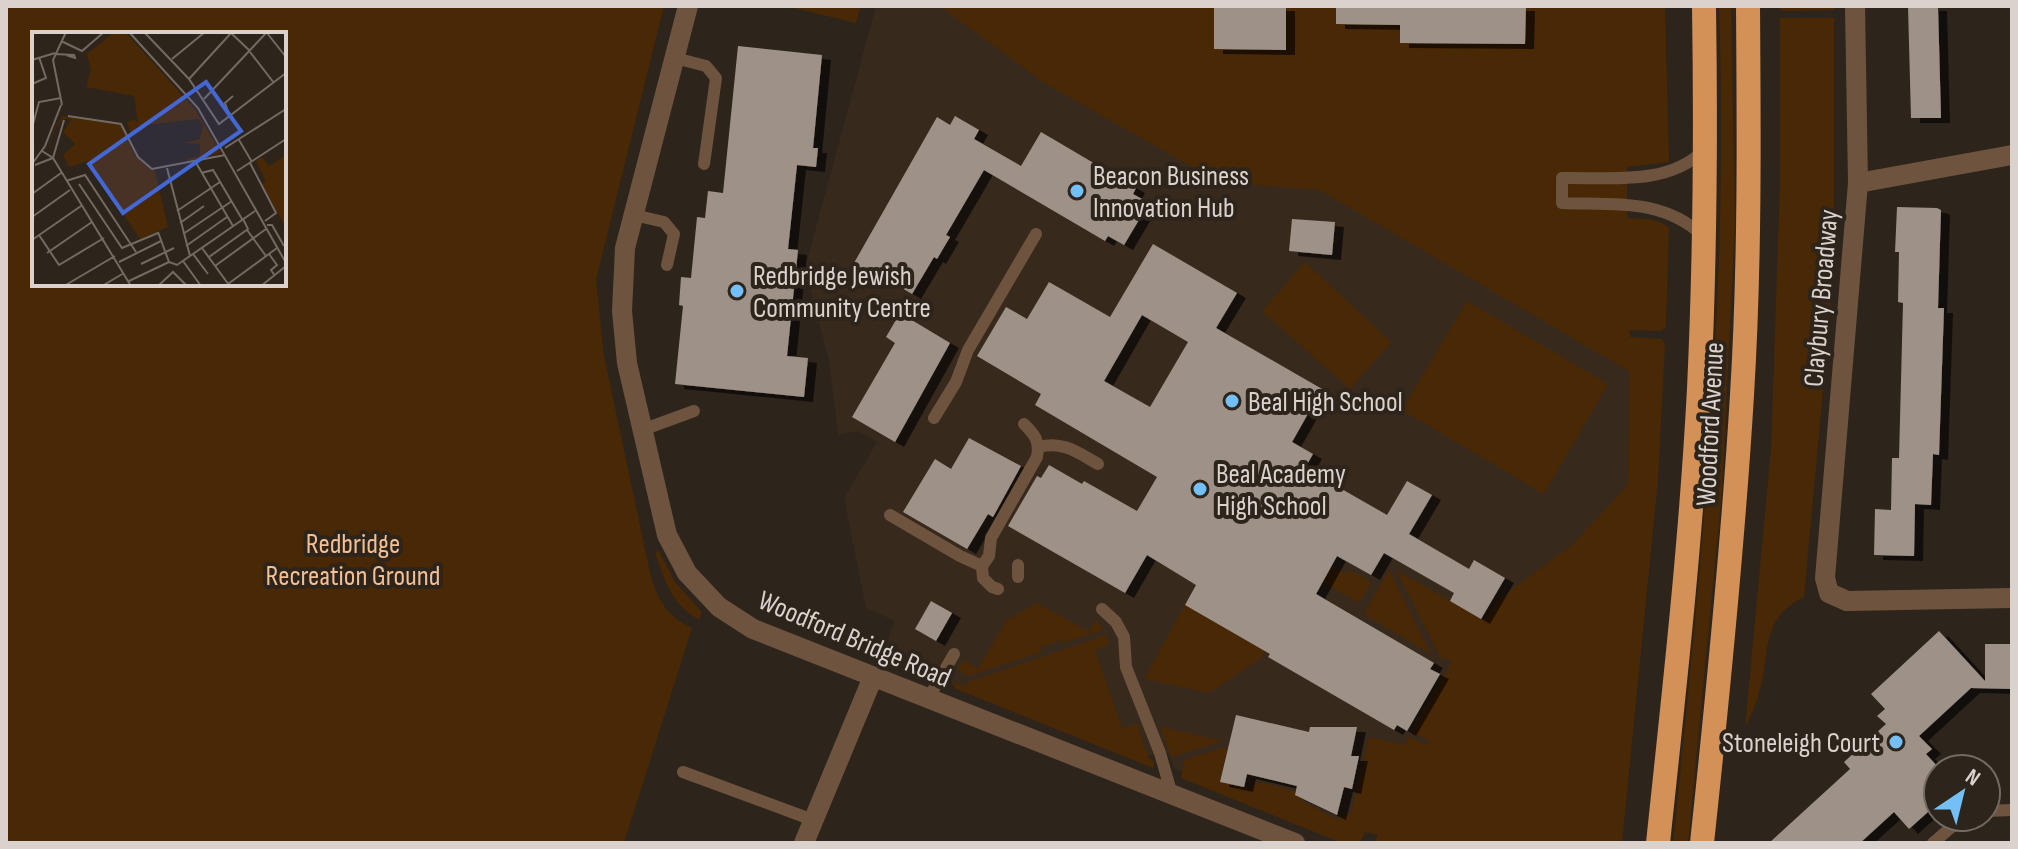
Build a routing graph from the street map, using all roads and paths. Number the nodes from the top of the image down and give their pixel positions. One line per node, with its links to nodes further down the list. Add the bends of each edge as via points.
1 (688, 6): 5 (street, Woodford Bridge Road)
2 (1704, 6): 6 (highway, Woodford Avenue)
3 (1748, 6): 35 (highway, Woodford Avenue, via 1742,392 1729,584)
4 (1855, 6): 9 (street, Claybury Broadway)
5 (675, 58): 8 (lane, via 706,66 716,78); 10 (street, Woodford Bridge Road)
6 (1706, 149): 12 (highway, Woodford Avenue); 12 (lane, via 1690,164 1653,176 1562,178 1562,203 1651,207 1687,221)
7 (2012, 155): 9 (street)
8 (704, 164)
9 (1858, 183): 23 (street, Claybury Broadway, via 1825,578 1829,593 1847,601)
10 (634, 215): 13 (lane, via 664,222 674,234); 17 (street, Woodford Bridge Road, via 625,248 622,311)
11 (1036, 234): 15 (lane)
12 (1705, 238): 34 (highway, Woodford Avenue, via 1685,580)
13 (667, 265)
14 (694, 411): 17 (lane)
15 (934, 418)
16 (1024, 424): 18 (lane)
17 (642, 430): 26 (street, Woodford Bridge Road, via 667,535 687,573 719,607 753,629)
18 (1039, 447): 19 (lane, via 1064,445); 21 (lane, via 991,538)
19 (1098, 464)
20 (890, 515): 21 (lane, via 960,556)
21 (986, 561): 22 (lane, via 983,578)
22 (998, 589)
23 (2012, 598)
24 (1102, 609): 29 (lane, via 1124,637 1126,667)
25 (954, 654): 27 (lane)
26 (873, 677): 27 (street, Woodford Bridge Road); 30 (street)
27 (928, 699): 29 (street, Woodford Bridge Road)
28 (683, 772): 30 (lane)
29 (1172, 795): 31 (street, Woodford Bridge Road)
30 (813, 820): 32 (street)
31 (1244, 834): 33 (street, Woodford Bridge Road)
32 (804, 843)
33 (1295, 843)
34 (1658, 843)
35 (1702, 843)

